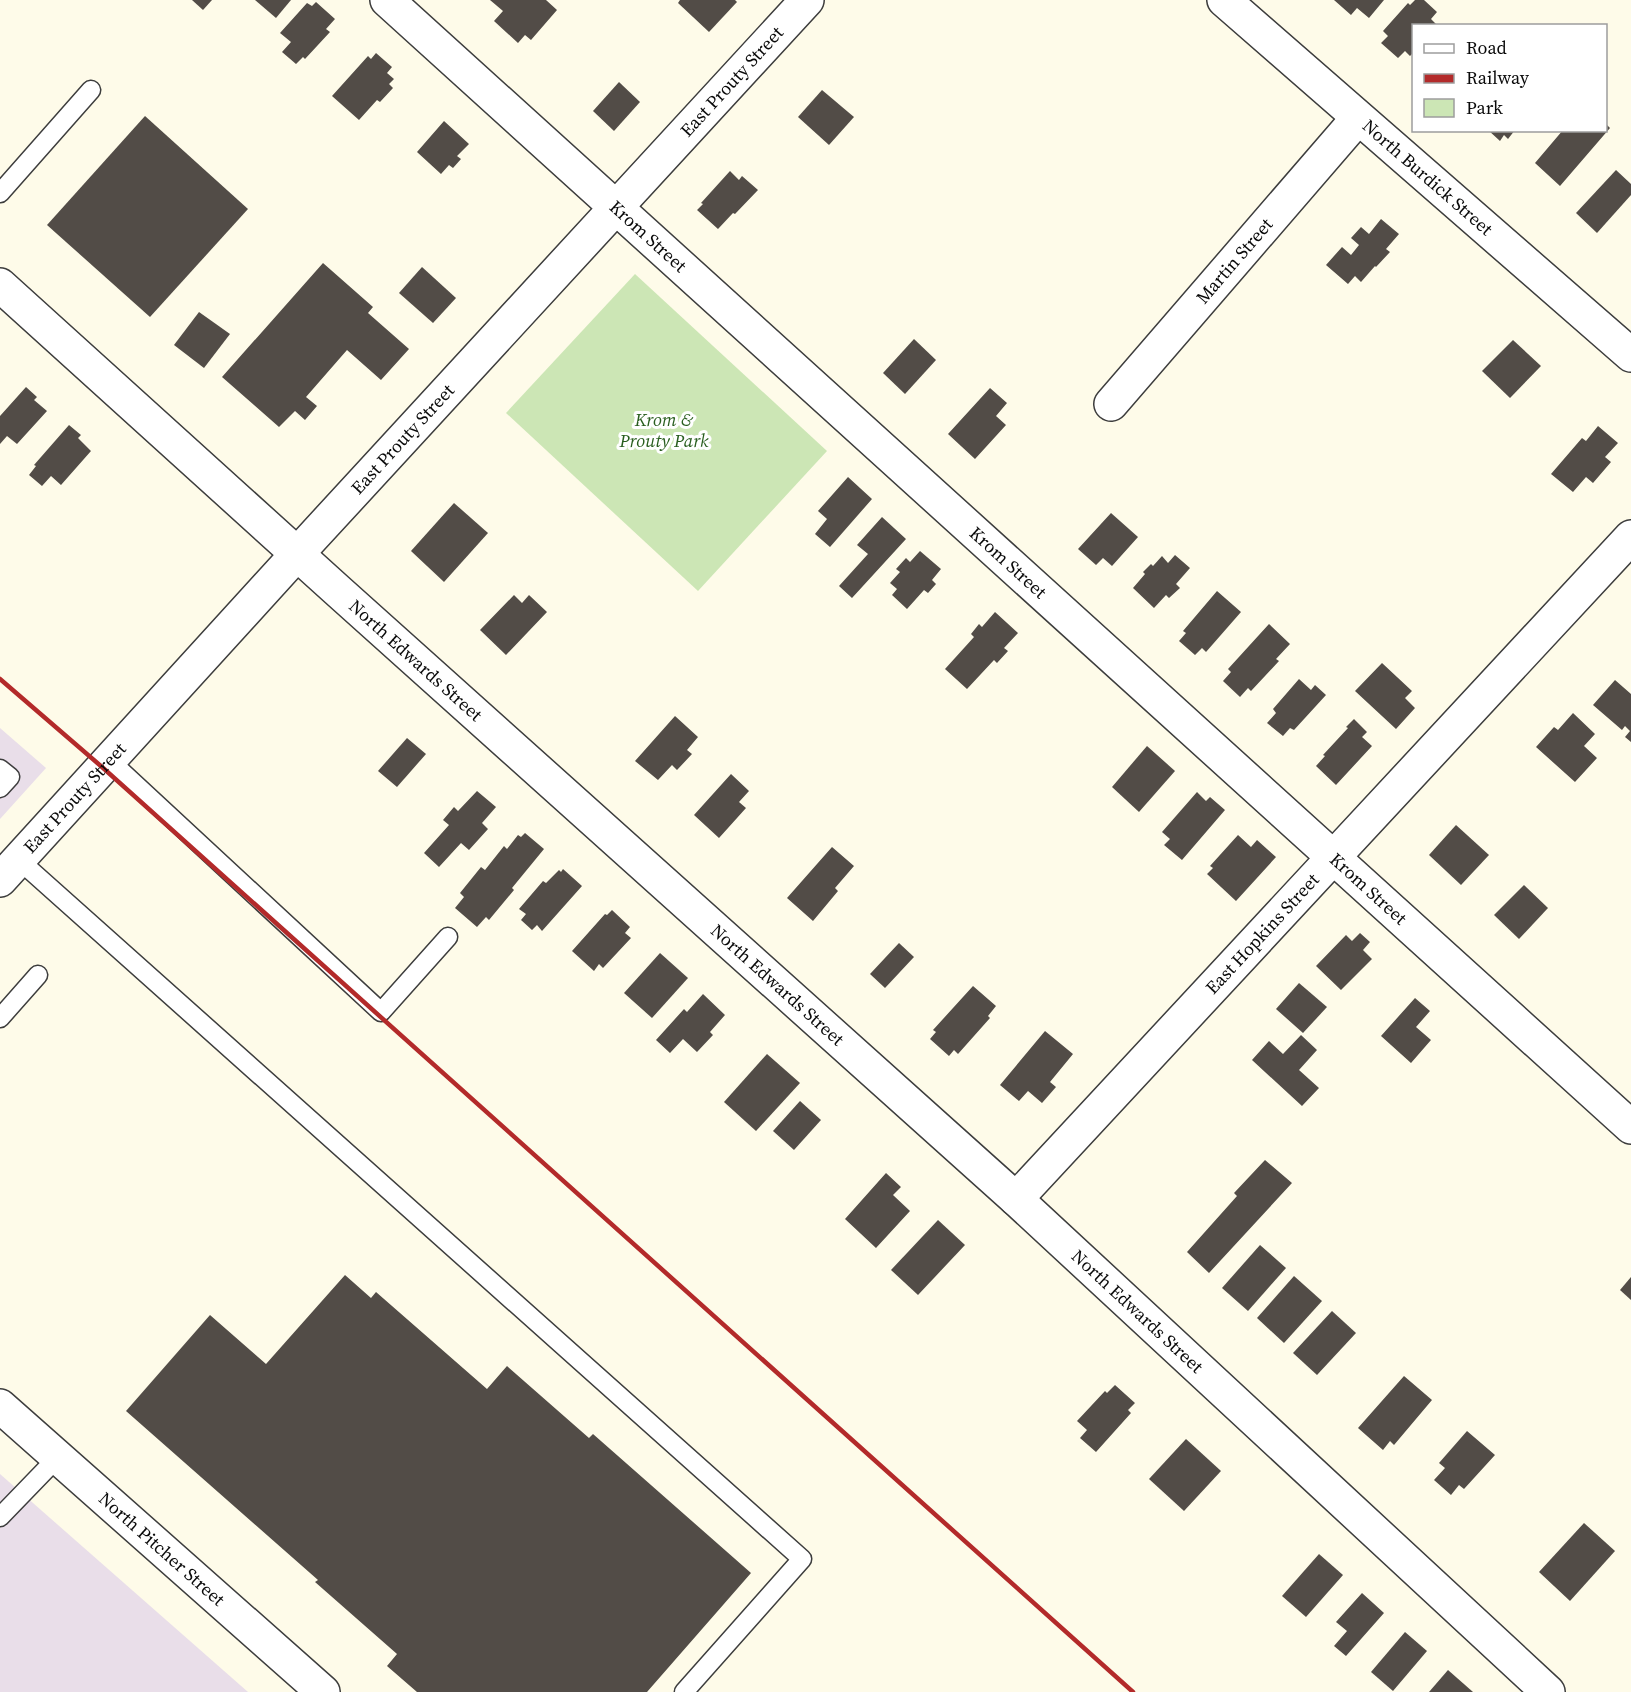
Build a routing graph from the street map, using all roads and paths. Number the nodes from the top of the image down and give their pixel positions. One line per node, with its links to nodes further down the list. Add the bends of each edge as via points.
1 (387, 0): 7 (street, Krom Street)
2 (807, 0): 7 (street, East Prouty Street)
3 (1224, 0): 5 (street, North Burdick Street)
4 (91, 90): 6 (lane)
5 (1358, 118): 9 (street, North Burdick Street); 10 (street, Martin Street)
6 (0, 194)
7 (616, 207): 12 (street, East Prouty Street); 16 (street, Krom Street)
8 (0, 285): 12 (street, North Edwards Street)
9 (1631, 355)
10 (1111, 404)
11 (1631, 537): 16 (street, East Hopkins Street)
12 (297, 554): 13 (street, East Prouty Street); 22 (street, North Edwards Street)
13 (109, 760): 17 (street, East Prouty Street); 18 (lane, via 381,1012)
14 (0, 769): 15 (lane, via 10,777)
15 (0, 788)
16 (1333, 857): 21 (street, Krom Street); 22 (street, East Hopkins Street)
17 (9, 870): 27 (lane, via 802,1559)
18 (448, 937)
19 (38, 975): 20 (lane)
20 (2, 1011)
21 (1631, 1127)
22 (1016, 1199): 28 (street, North Edwards Street)
23 (0, 1406): 24 (street, North Pitcher Street)
24 (58, 1457): 25 (lane); 26 (street, North Pitcher Street)
25 (0, 1517)
26 (323, 1692)
27 (684, 1692)
28 (1548, 1692)

